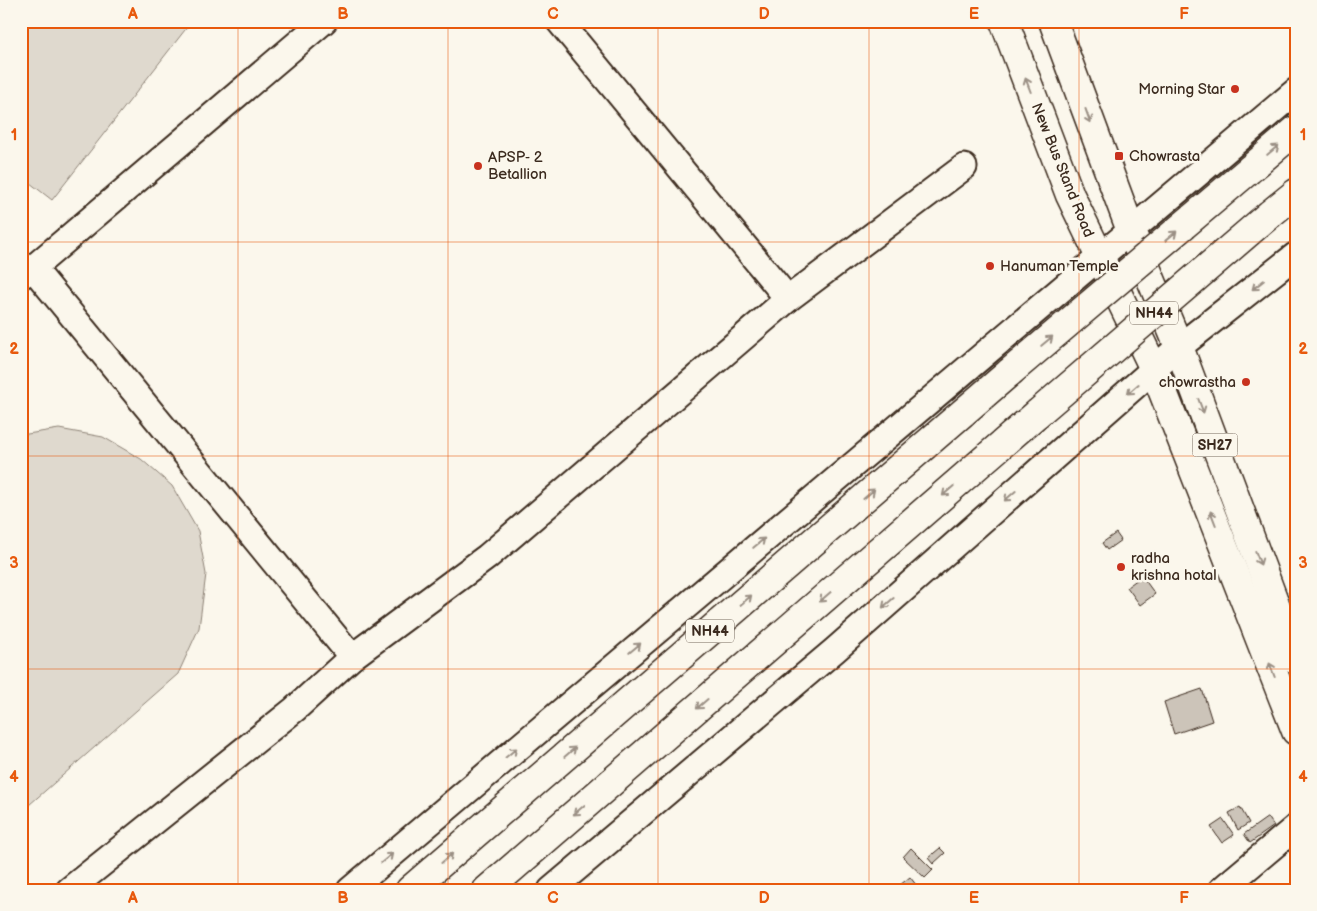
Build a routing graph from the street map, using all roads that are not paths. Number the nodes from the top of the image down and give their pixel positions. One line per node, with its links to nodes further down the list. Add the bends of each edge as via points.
1 (324, 21): 12 (street)
2 (559, 21): 13 (street)
3 (1004, 21): 11 (main road, New Bus Stand Road / SH27, one-way to 3, via 1070,195)
4 (1053, 21): 9 (main road, SH27, one-way to 9)
5 (1296, 91): 9 (street)
6 (1296, 130): 22 (main road, NH44, one-way to 6, bridge, via 1010,372)
7 (964, 167): 13 (street)
8 (1296, 193): 23 (main road, NH44, one-way to 23, bridge)
9 (1131, 231): 11 (street); 14 (main road, SH27)
10 (1296, 255): 14 (street, one-way to 14)
11 (1099, 256): 15 (main road, New Bus Stand Road / SH27); 21 (street, one-way to 11)
12 (27, 272): 16 (street)
13 (788, 299): 16 (street, via 487,557)
14 (1179, 347): 15 (street); 17 (main road, SH27, one-way to 17)
15 (1154, 369): 18 (main road, SH27, one-way to 15); 24 (street, one-way to 24, via 835,650)
16 (352, 657): 20 (street, via 295,709)
17 (1296, 660)
18 (1296, 731)
19 (1296, 827): 25 (street)
20 (69, 890)
21 (350, 890)
22 (410, 890)
23 (487, 890)
24 (551, 890)
25 (1221, 890)

